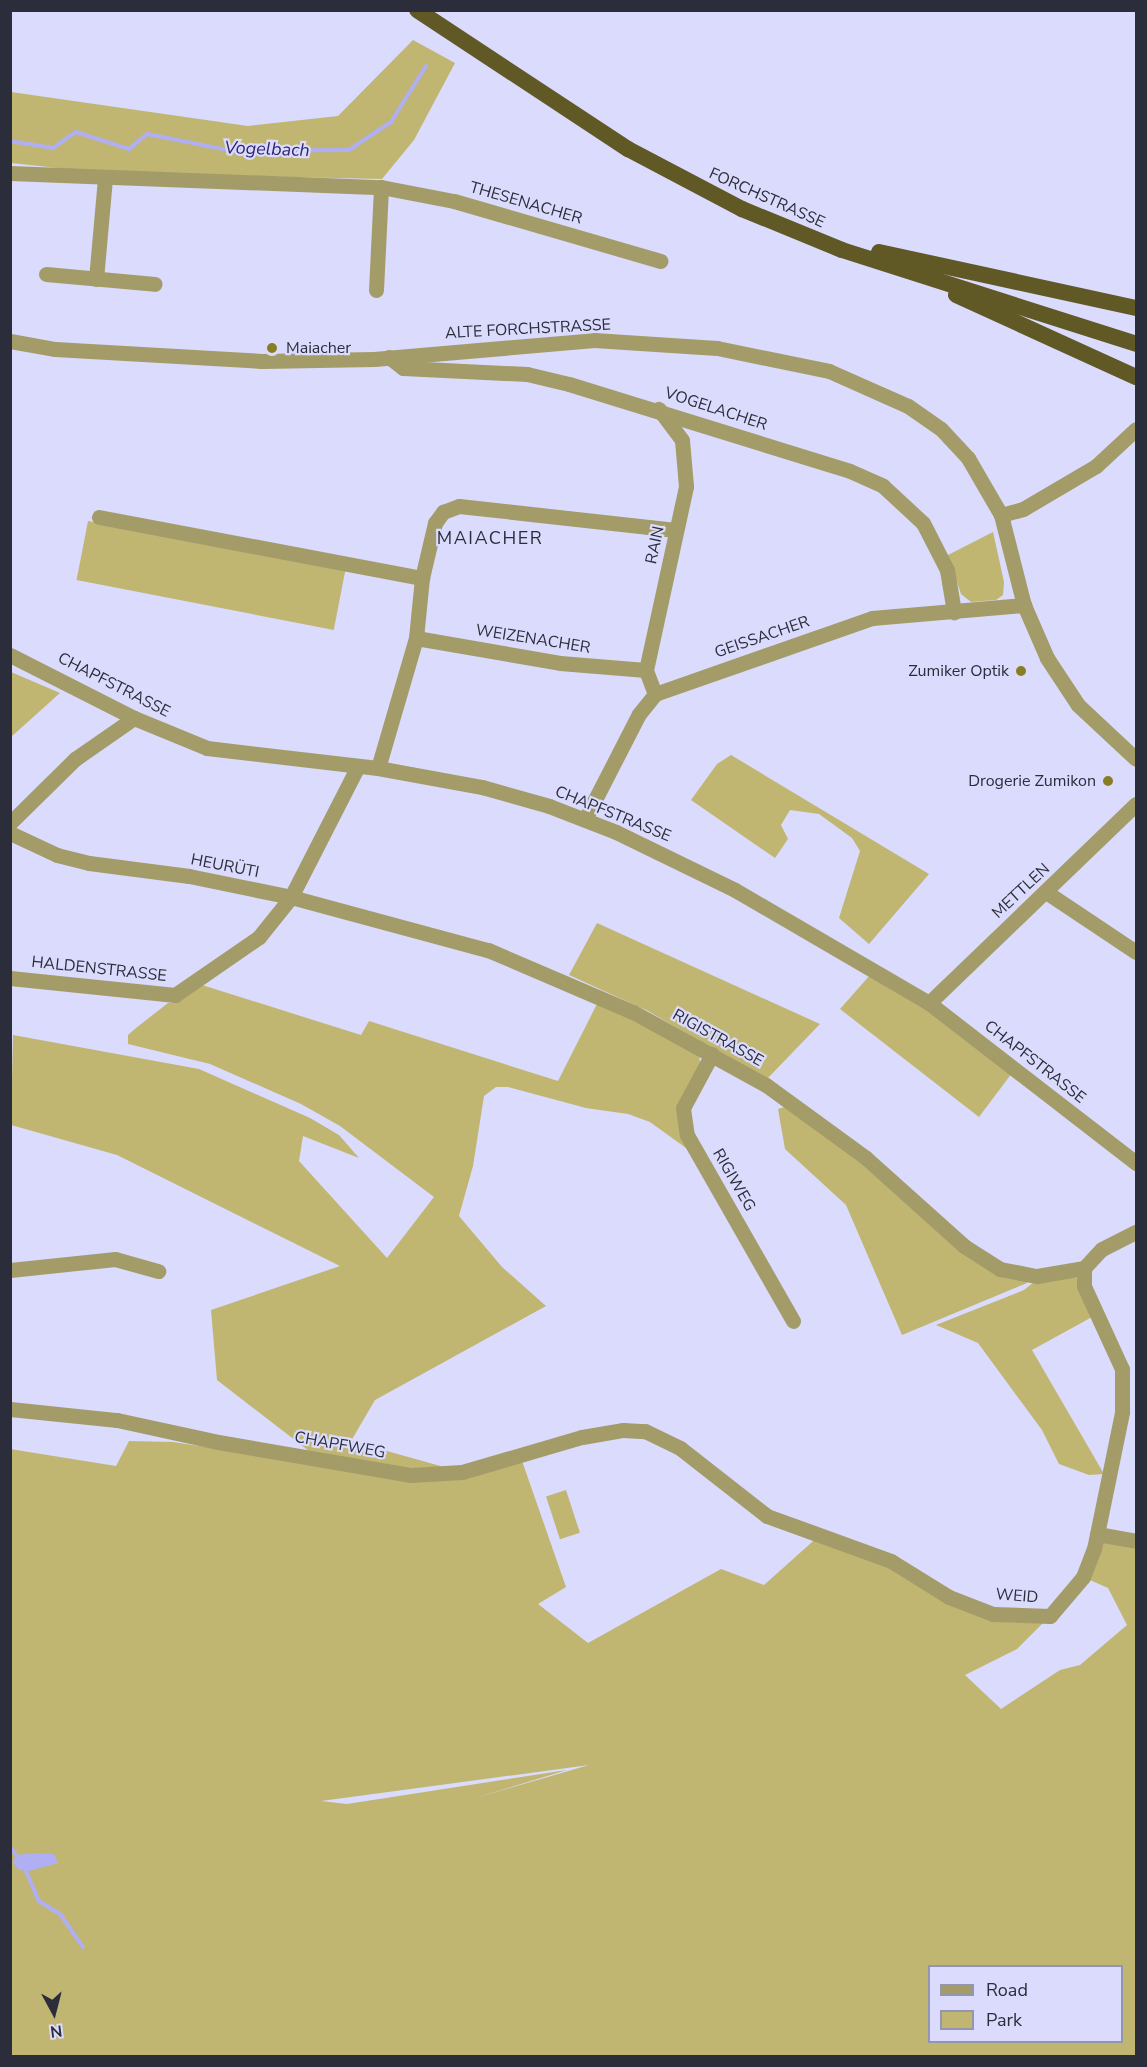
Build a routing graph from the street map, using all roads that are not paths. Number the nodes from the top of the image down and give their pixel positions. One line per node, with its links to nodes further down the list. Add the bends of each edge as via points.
1 (417, 10): 8 (highway, FORCHSTRASSE, via 607,135 686,181 767,220)
2 (434, 10): 6 (highway, FORCHSTRASSE, via 608,125 692,174 767,210)
3 (10, 173): 4 (street, THESENACHER)
4 (105, 178): 5 (street, THESENACHER); 10 (street)
5 (381, 188): 7 (street, THESENACHER, via 454,201); 12 (street)
6 (869, 250): 13 (highway); 14 (highway, FORCHSTRASSE)
7 (660, 261)
8 (900, 269): 16 (highway, FORCHSTRASSE); 18 (highway)
9 (46, 274): 10 (street)
10 (96, 279): 11 (street)
11 (155, 284)
12 (376, 290)
13 (1137, 308)
14 (1137, 334)
15 (10, 341): 17 (street, ALTE FORCHSTRASSE, via 55,349 262,361)
16 (1137, 344)
17 (389, 357): 19 (street, VOGELACHER, via 403,368 527,374); 21 (street, ALTE FORCHSTRASSE, via 594,340 717,348 830,371 908,406 941,429 979,474)
18 (1137, 377)
19 (659, 409): 23 (street, RAIN, via 682,440 686,486); 26 (street, VOGELACHER, via 850,471 883,486 918,517 936,545 952,590)
20 (1137, 429): 21 (street, via 1096,466 1023,510)
21 (1001, 515): 25 (street, ALTE FORCHSTRASSE)
22 (99, 517): 24 (street)
23 (676, 530): 24 (street, via 459,506 443,512 435,523); 29 (street, RAIN)
24 (422, 578): 27 (street)
25 (1024, 605): 26 (street, GEISSACHER); 32 (street, ALTE FORCHSTRASSE, via 1047,658 1068,692 1100,729)
26 (954, 612): 30 (street, GEISSACHER, via 873,618)
27 (416, 638): 29 (street, WEIZENACHER, via 560,663); 34 (street)
28 (10, 655): 31 (street, CHAPFSTRASSE)
29 (646, 670): 30 (street)
30 (655, 694): 36 (street, via 639,714)
31 (134, 718): 33 (street, CHAPFSTRASSE, via 207,748); 37 (street, via 75,759)
32 (1137, 759)
33 (358, 766): 34 (street, CHAPFSTRASSE); 40 (street)
34 (378, 768): 36 (street, CHAPFSTRASSE, via 482,787)
35 (1137, 804): 39 (street, METTLEN)
36 (585, 819): 43 (street, CHAPFSTRASSE, via 735,891)
37 (10, 823)
38 (10, 833): 40 (street, HEURÜTI, via 57,855 89,863 189,876)
39 (1046, 892): 41 (street); 43 (street, METTLEN)
40 (291, 897): 42 (street, HALDENSTRASSE, via 259,937 175,995); 44 (street, RIGISTRASSE, via 488,950 633,1012)
41 (1137, 951)
42 (10, 978)
43 (929, 1003): 45 (street, CHAPFSTRASSE)
44 (712, 1054): 47 (street, RIGISTRASSE, via 766,1085 866,1158 964,1246 1000,1269 1037,1276); 50 (street, RIGIWEG, via 686,1100 685,1128)
45 (1137, 1163)
46 (1137, 1232): 47 (street, via 1102,1249)
47 (1084, 1268): 51 (street, WEID, via 1084,1286)
48 (10, 1270): 49 (street, via 115,1259)
49 (158, 1270)
50 (794, 1321)
51 (1129, 1369): 54 (street, WEID)
52 (10, 1409): 53 (street, CHAPFWEG, via 117,1420 218,1442 411,1475 472,1470 582,1437 623,1430)
53 (661, 1437): 54 (street, WEID, via 767,1516 891,1561 949,1598 993,1614 1050,1616 1083,1577)
54 (1097, 1534): 55 (street)
55 (1137, 1541)

